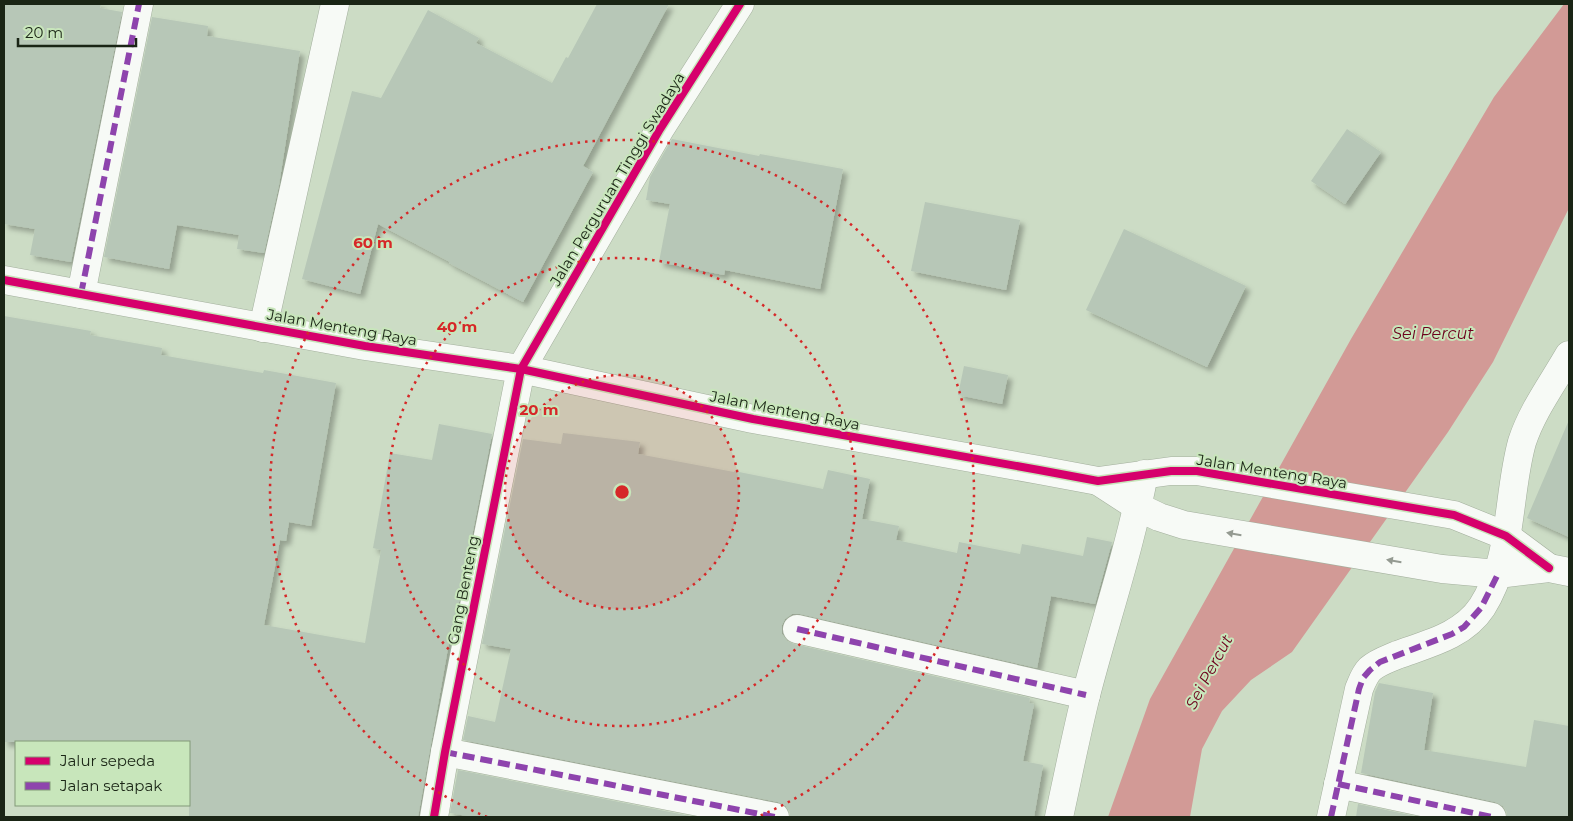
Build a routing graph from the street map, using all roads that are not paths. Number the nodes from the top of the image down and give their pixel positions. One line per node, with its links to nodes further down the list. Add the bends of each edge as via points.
1 (139, 4): 5 (street)
2 (335, 4): 6 (street)
3 (740, 4): 8 (street, Jalan Perguruan Tinggi Swadaya, via 660,129)
4 (4, 280): 5 (street, Jalan Menteng Raya)
5 (82, 294): 6 (street, Jalan Menteng Raya)
6 (263, 328): 8 (street, Jalan Menteng Raya)
7 (1569, 355): 12 (street, via 1538,407 1523,442)
8 (521, 369): 10 (street, Jalan Menteng Raya, via 753,419); 17 (street, Gang Benteng)
9 (1144, 474): 10 (street, Jalan Menteng Raya); 11 (street); 12 (street, Jalan Menteng Raya, via 1197,471 1454,516)
10 (1098, 481): 11 (street, Jalan Menteng Raya)
11 (1138, 507): 14 (street, Jalan Menteng Raya, one-way to 11, via 1442,570 1184,525); 16 (street)
12 (1506, 536): 13 (street, Jalan Menteng Raya); 14 (street)
13 (1559, 570): 14 (street, Jalan Menteng Raya)
14 (1498, 574): 18 (street, via 1481,608 1464,627 1380,662 1363,678)
15 (797, 629): 16 (street)
16 (1086, 696): 21 (street)
17 (446, 752): 19 (street, Gang Benteng); 20 (street)
18 (1338, 784): 22 (street); 23 (street)
19 (434, 817)
20 (775, 817)
21 (1059, 817)
22 (1331, 817)
23 (1492, 817)

